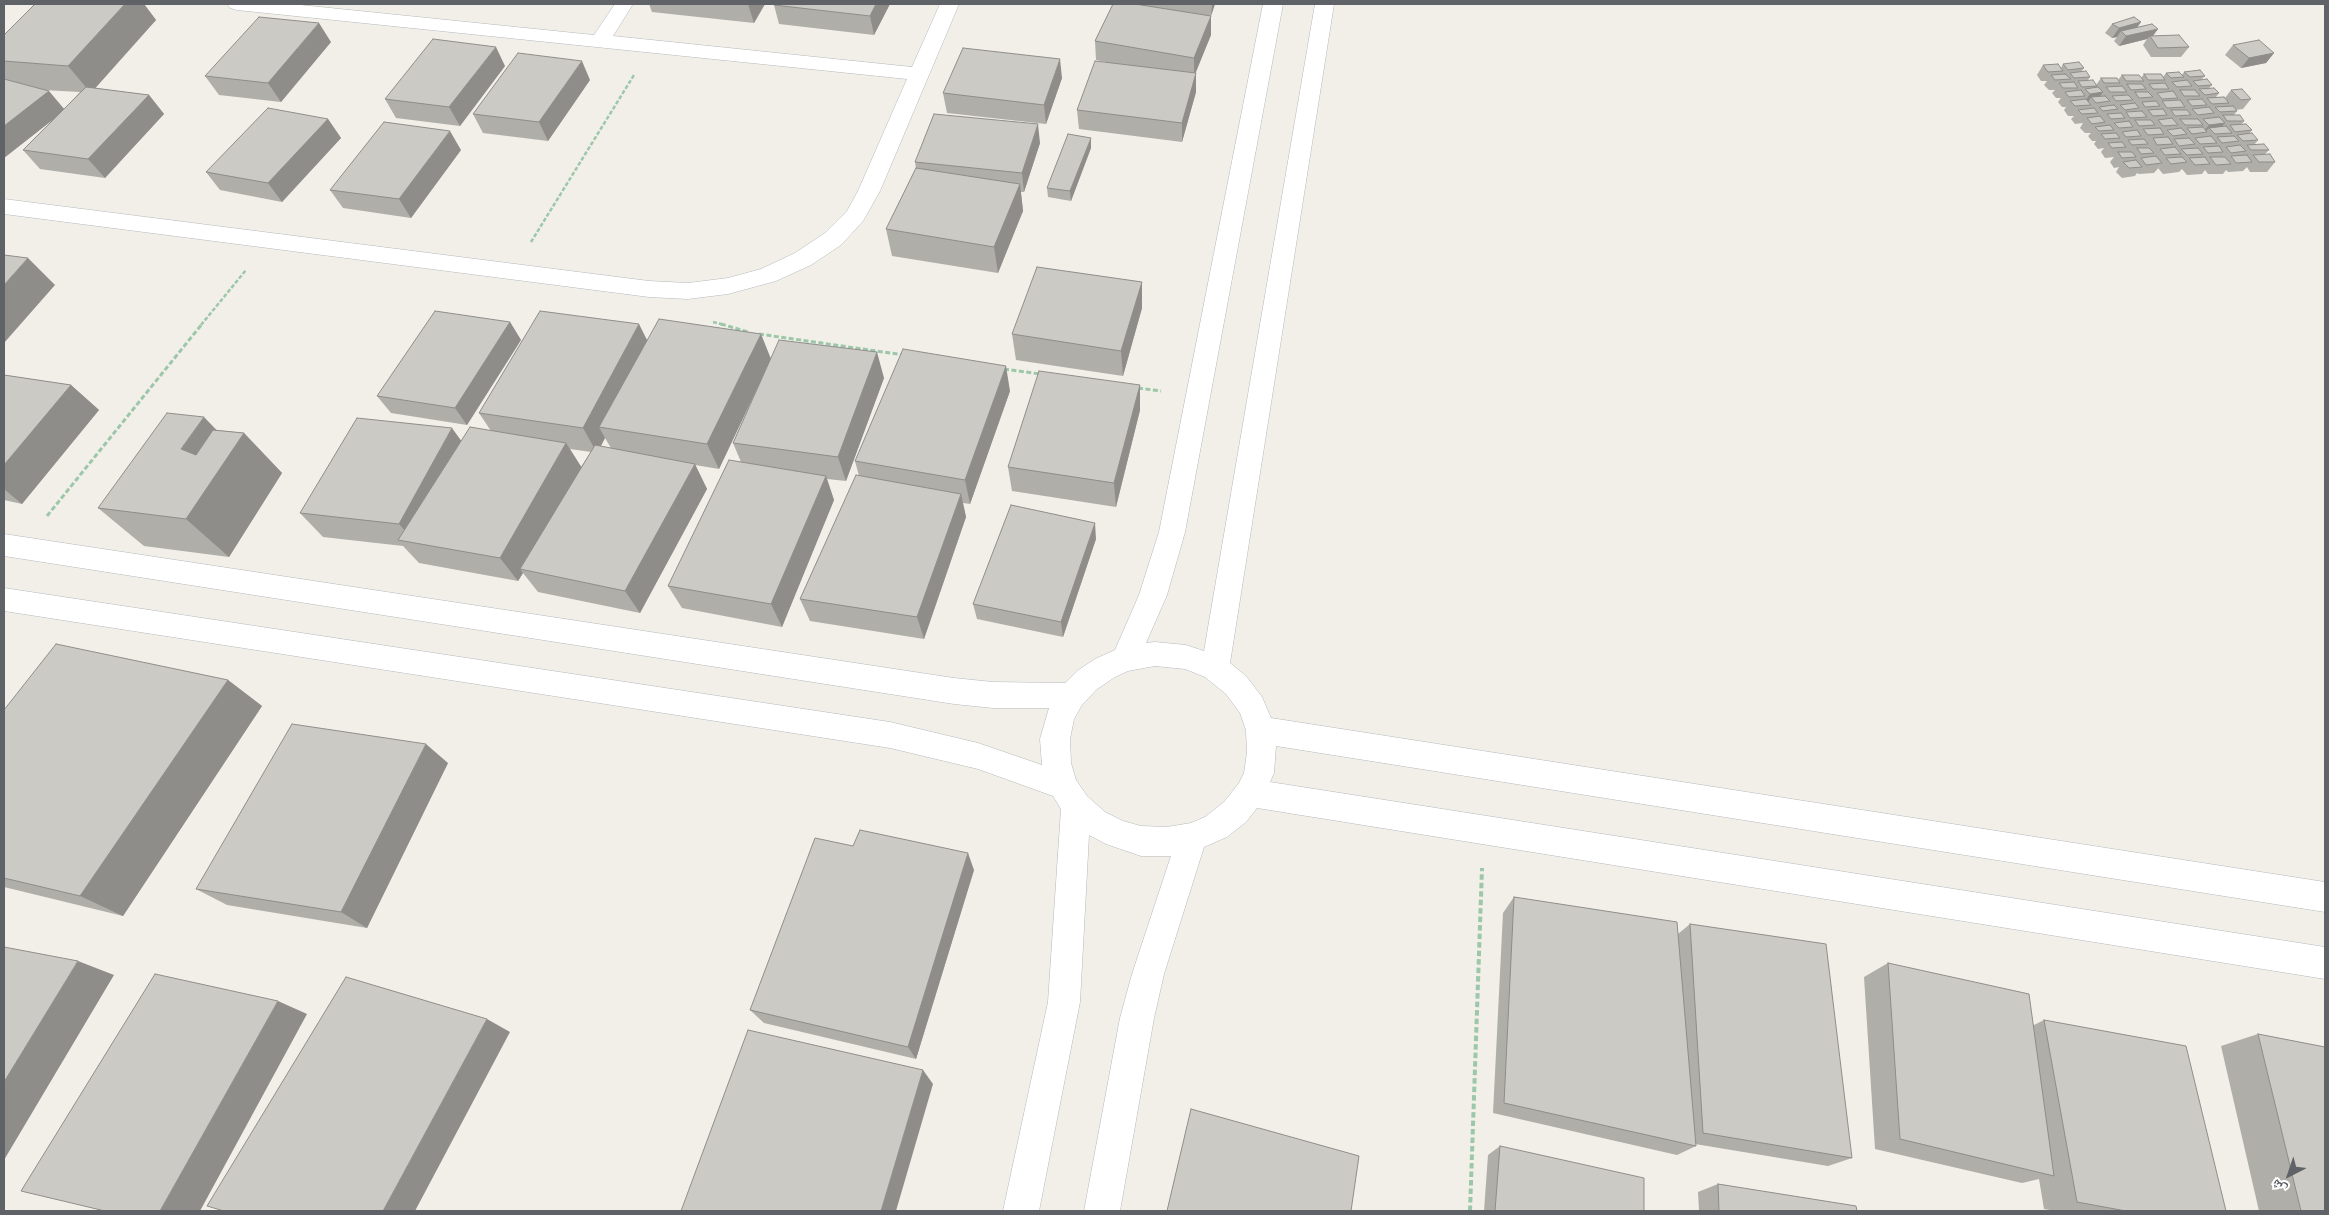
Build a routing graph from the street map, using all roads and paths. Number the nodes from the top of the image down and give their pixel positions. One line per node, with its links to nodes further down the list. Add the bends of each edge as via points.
1 (237, 4): 6 (street)
2 (624, 4): 6 (street)
3 (949, 4): 8 (street)
4 (1274, 4): 17 (street)
5 (1325, 4): 21 (street)
6 (600, 41): 7 (street)
7 (651, 46): 8 (street); 11 (path)
8 (919, 74): 11 (street, via 855,216 833,239 803,259 744,282 688,291)
9 (4, 207): 10 (street)
10 (270, 240): 11 (street); 18 (path)
11 (513, 272)
12 (712, 321): 13 (path, via 756,334)
13 (913, 356)
14 (1001, 368): 15 (path)
15 (1050, 375)
16 (1128, 386): 17 (path)
17 (1197, 396): 20 (street, via 1164,563)
18 (12, 547): 22 (street, via 954,691)
19 (4, 600): 25 (street, via 890,735 978,756)
20 (1125, 659): 21 (street, via 1163,655 1186,657); 22 (street, via 1087,680)
21 (1215, 668): 23 (street, via 1236,685 1252,706)
22 (1072, 696): 25 (street, via 1060,716 1056,739 1056,763)
23 (1261, 730): 24 (street, via 1259,773); 28 (street)
24 (1250, 793): 26 (street); 27 (street, via 1235,812 1216,827)
25 (1070, 796): 27 (street, via 1094,822 1117,834 1141,841 1167,842); 30 (street, via 1064,1002)
26 (1483, 830): 29 (street); 32 (path)
27 (1192, 837): 31 (street, via 1137,1018)
28 (2325, 897)
29 (2325, 963)
30 (1021, 1211)
31 (1102, 1211)
32 (1470, 1211)

